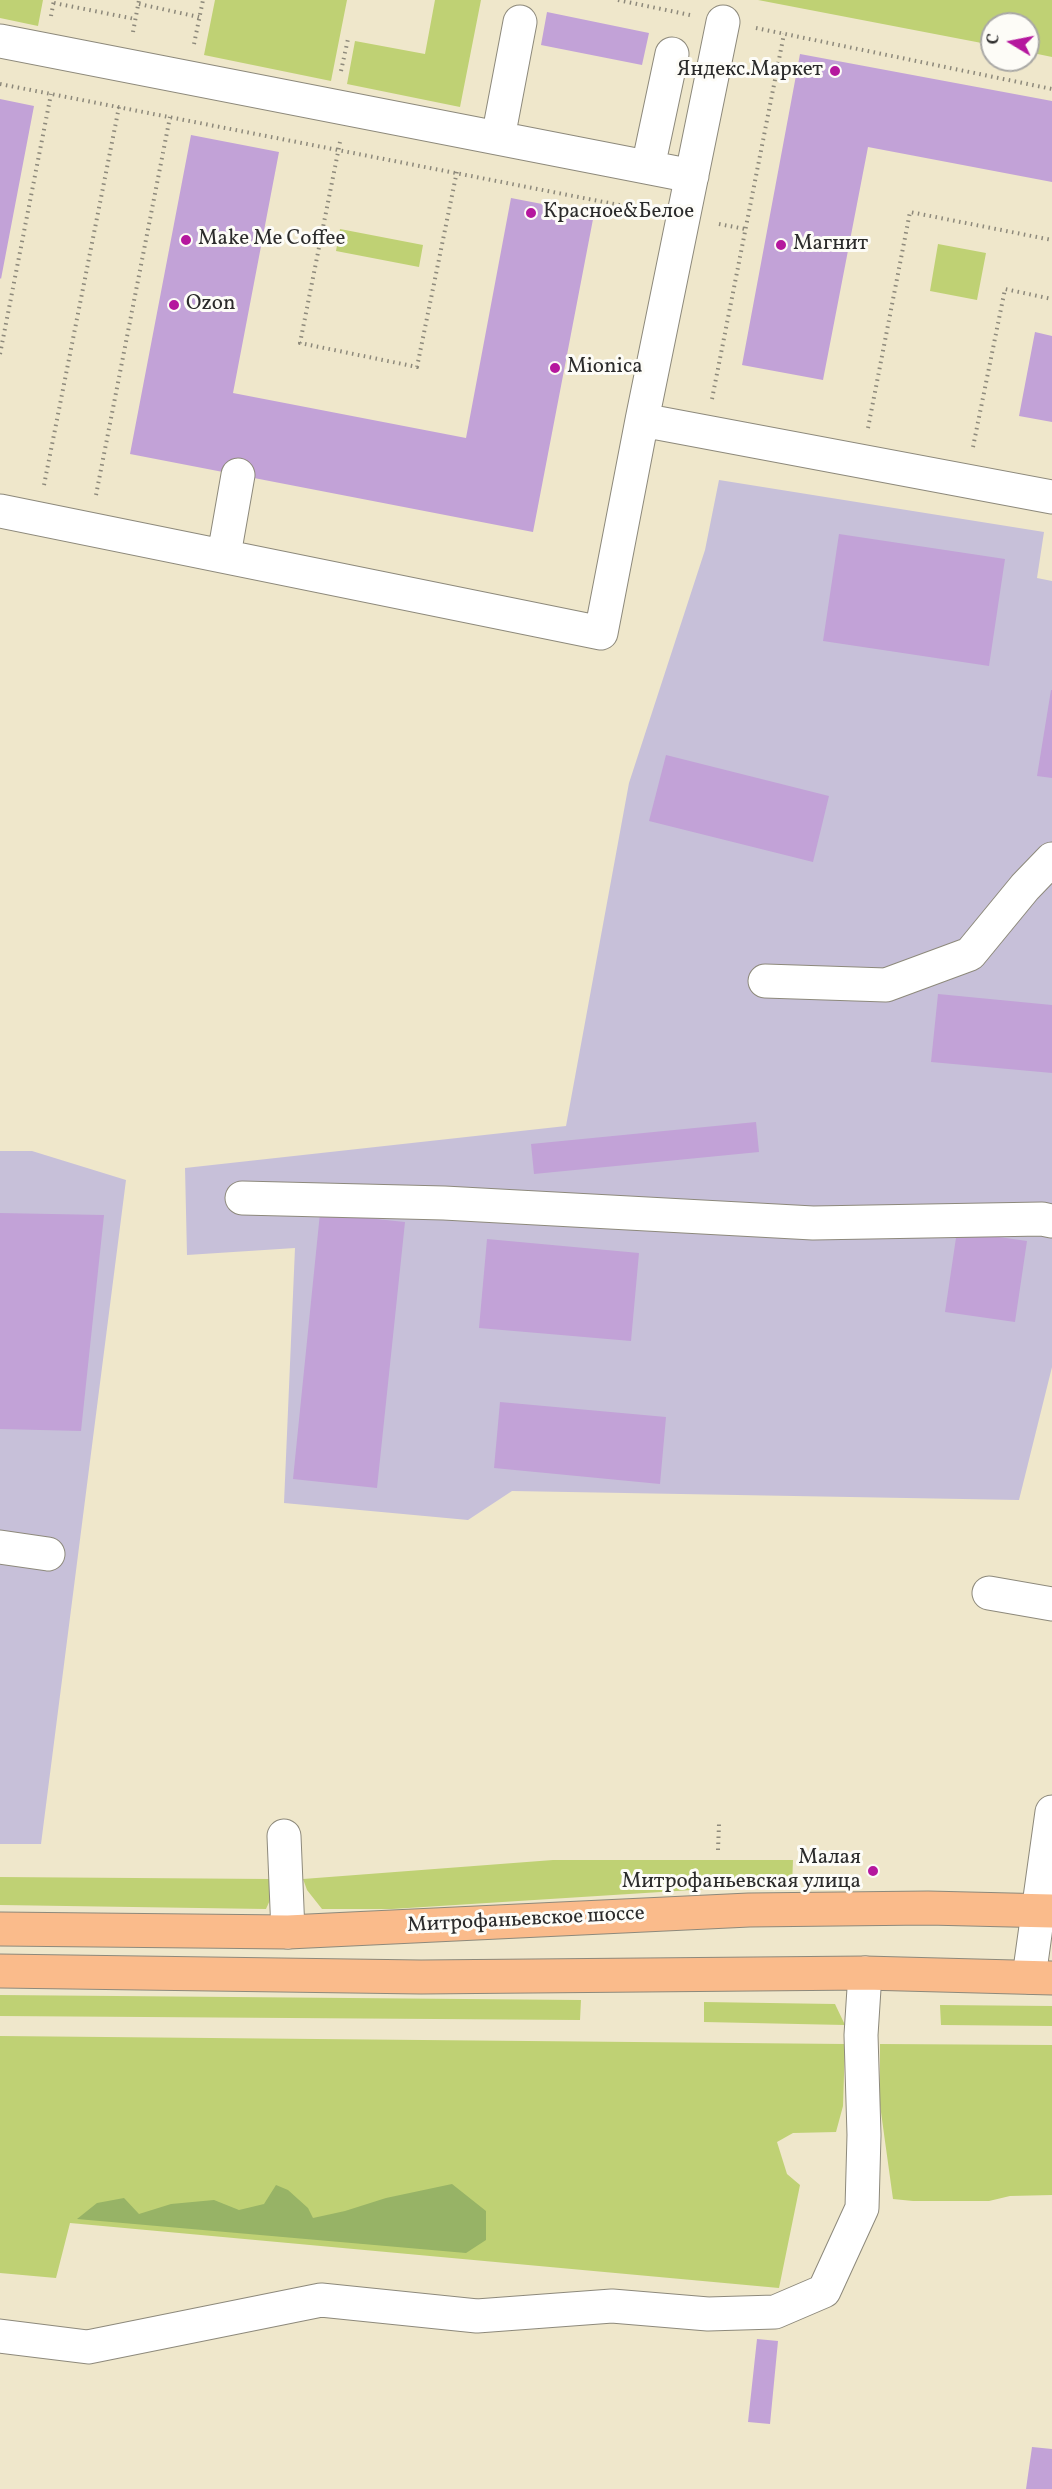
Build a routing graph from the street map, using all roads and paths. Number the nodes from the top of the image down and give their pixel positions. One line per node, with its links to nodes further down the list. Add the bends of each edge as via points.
1 (202, 0): 5 (path)
2 (618, 0): 7 (path)
3 (139, 2): 5 (path); 6 (path)
4 (54, 3): 6 (path)
5 (199, 17): 12 (path)
6 (135, 19): 14 (path)
7 (723, 21): 9 (path); 24 (street)
8 (520, 22): 21 (street)
9 (784, 34): 17 (path); 27 (path)
10 (348, 39): 15 (path)
11 (0, 41): 14 (street)
12 (194, 46)
13 (672, 54): 23 (street)
14 (126, 66): 19 (path); 21 (street)
15 (338, 81)
16 (0, 84): 18 (path)
17 (1052, 89)
18 (51, 94): 19 (path); 30 (path)
19 (119, 107): 20 (path); 38 (path)
20 (170, 117): 26 (path); 39 (path)
21 (498, 138): 23 (street)
22 (336, 163): 25 (path, via 300,343 417,367)
23 (648, 167): 24 (street)
24 (692, 176): 26 (street)
25 (453, 186)
26 (684, 218): 27 (path); 31 (street)
27 (745, 229): 32 (path)
28 (1052, 240): 33 (path, via 910,212)
29 (1052, 299): 35 (path, via 1005,289)
30 (0, 354)
31 (642, 420): 32 (street); 40 (street, via 601,633)
32 (706, 432): 33 (street)
33 (862, 461): 35 (street)
34 (238, 475): 40 (street)
35 (966, 481): 36 (street)
36 (1052, 497)
37 (0, 511): 38 (street)
38 (39, 519): 39 (street)
39 (91, 528): 40 (street)
40 (224, 555)
41 (1052, 860): 42 (street, via 970,954 886,985)
42 (765, 981)
43 (242, 1198): 44 (street, via 444,1203 813,1223)
44 (1052, 1221)
45 (0, 1547): 46 (street)
46 (48, 1554)
47 (989, 1593): 48 (street)
48 (1052, 1604)
49 (1052, 1812): 53 (street)
50 (719, 1824): 52 (path)
51 (284, 1836): 55 (street)
52 (718, 1850)
53 (1045, 1911): 55 (main road, Митрофаньевское шоссе, via 749,1910); 58 (street)
54 (0, 1929): 55 (main road, Митрофаньевское шоссе)
55 (288, 1932)
56 (0, 1971): 57 (main road, via 421,1977)
57 (865, 1973): 58 (main road); 59 (street, via 861,2035 862,2208 824,2291 775,2312 708,2314 612,2306 477,2316 321,2300 88,2347)
58 (1040, 1977)
59 (0, 2336)

